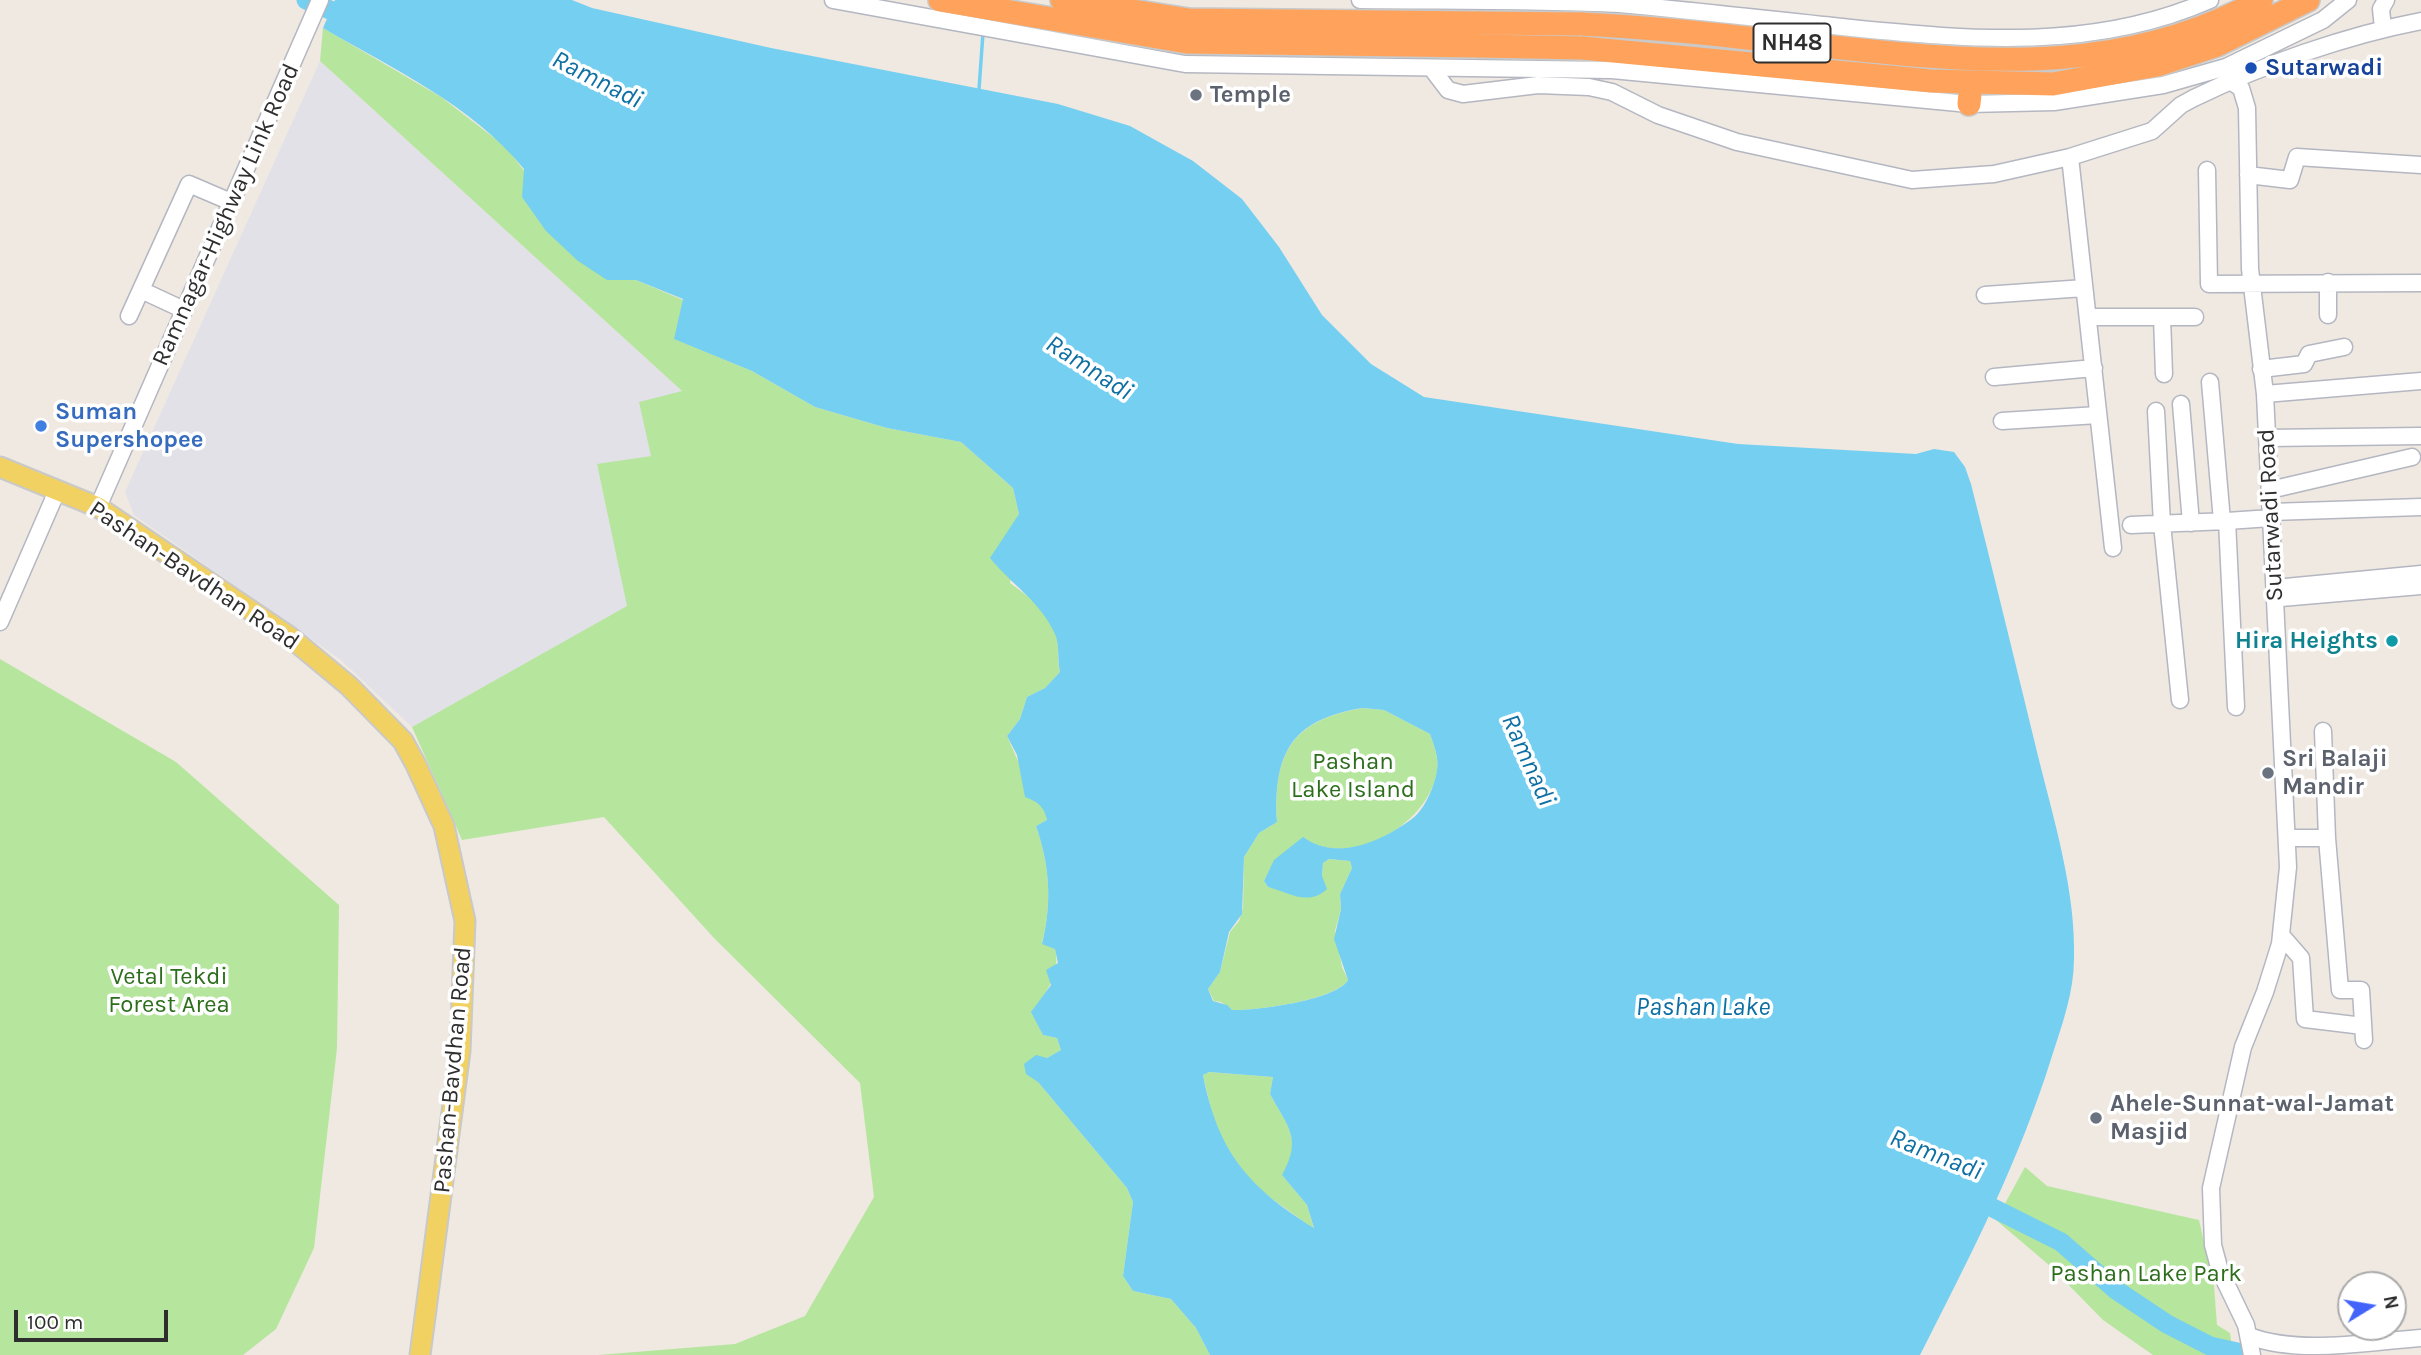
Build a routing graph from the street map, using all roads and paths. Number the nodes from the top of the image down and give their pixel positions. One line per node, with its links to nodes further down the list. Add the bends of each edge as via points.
1 (320, 0): 26 (street, Ramnagar-Highway Link Road)
2 (834, 0): 11 (street)
3 (1062, 0): 15 (highway, NH48, bridge, via 1189,19 1580,24 1933,58)
4 (1360, 0): 10 (street)
5 (2210, 0): 15 (street)
6 (2261, 0): 15 (highway, NH48, via 2151,43)
7 (2308, 0): 20 (highway, NH48, via 2217,46 2157,65)
8 (2348, 0): 20 (street, via 2323,20 2225,67 2163,85 2054,102)
9 (2386, 0): 13 (street, via 2381,9)
10 (1545, 2): 15 (street, via 1616,4); 16 (street)
11 (945, 7): 14 (highway, NH48)
12 (2421, 21): 13 (street)
13 (2383, 28): 19 (street)
14 (1089, 37): 17 (street, via 1185,64); 20 (highway, NH48, bridge, via 1187,43 1582,48)
15 (2052, 50)
16 (1543, 68): 17 (street); 18 (street)
17 (1432, 69): 21 (street, via 1448,90 1464,94 1572,84 1612,92)
18 (1632, 72): 20 (street); 21 (street, via 1629,84)
19 (2233, 83): 22 (street, via 2180,105 2152,131); 25 (street, Sutarwadi Road, via 2246,96)
20 (1970, 93)
21 (1637, 105): 22 (street, via 1737,142 1912,180 1994,174)
22 (2070, 157): 30 (street)
23 (2421, 165): 25 (street, via 2297,157 2290,180)
24 (2207, 170): 29 (street, via 2209,284)
25 (2248, 175): 29 (street, Sutarwadi Road)
26 (231, 202): 31 (street, via 189,184); 33 (street, Ramnagar-Highway Link Road)
27 (2328, 282): 28 (street); 29 (street); 34 (street)
28 (2421, 283)
29 (2252, 285): 41 (street, Sutarwadi Road)
30 (2084, 288): 32 (street); 36 (street)
31 (141, 290): 33 (street); 35 (street)
32 (1985, 295)
33 (184, 310): 57 (street, Ramnagar-Highway Link Road)
34 (2328, 315)
35 (129, 316)
36 (2088, 317): 37 (street); 40 (street)
37 (2162, 317): 38 (street); 42 (street)
38 (2195, 317)
39 (2344, 347): 41 (street, via 2309,354 2304,364)
40 (2094, 368): 43 (street); 49 (street)
41 (2261, 369): 46 (street, Sutarwadi Road)
42 (2164, 374)
43 (1994, 377)
44 (2421, 381): 46 (street)
45 (2210, 382): 60 (street)
46 (2265, 394): 52 (street, Sutarwadi Road)
47 (2181, 404): 62 (street)
48 (2156, 411): 61 (street)
49 (2098, 415): 50 (street); 64 (street)
50 (2002, 421)
51 (2421, 436): 52 (street)
52 (2267, 438): 55 (street, Sutarwadi Road)
53 (2412, 457): 55 (street)
54 (0, 467): 56 (main road, Pashan-Bavdhan Road)
55 (2270, 490): 59 (street, Sutarwadi Road)
56 (57, 491): 57 (main road, Pashan-Bavdhan Road); 68 (street)
57 (98, 507): 77 (main road, Pashan-Bavdhan Road, via 286,634 349,686 403,741 444,826 465,921 464,1006)
58 (2421, 507): 59 (street)
59 (2271, 515): 60 (street); 67 (street, Sutarwadi Road)
60 (2225, 521): 62 (street); 70 (street)
61 (2162, 523): 62 (street); 63 (street); 69 (street)
62 (2190, 523)
63 (2131, 525)
64 (2113, 548)
65 (2421, 574): 67 (street)
66 (2421, 586): 67 (street)
67 (2275, 593): 72 (street, Sutarwadi Road)
68 (0, 622)
69 (2180, 701)
70 (2236, 707)
71 (2323, 731): 73 (street)
72 (2287, 838): 73 (street); 74 (street, Sutarwadi Road)
73 (2327, 838): 74 (street, via 2340,990 2361,990 2364,1033 2305,1019 2301,958)
74 (2281, 936): 76 (street, Sutarwadi Road, via 2243,1047 2211,1188 2210,1220 2220,1271)
75 (2421, 1338): 76 (street, via 2302,1348)
76 (2251, 1345)
77 (420, 1355)

